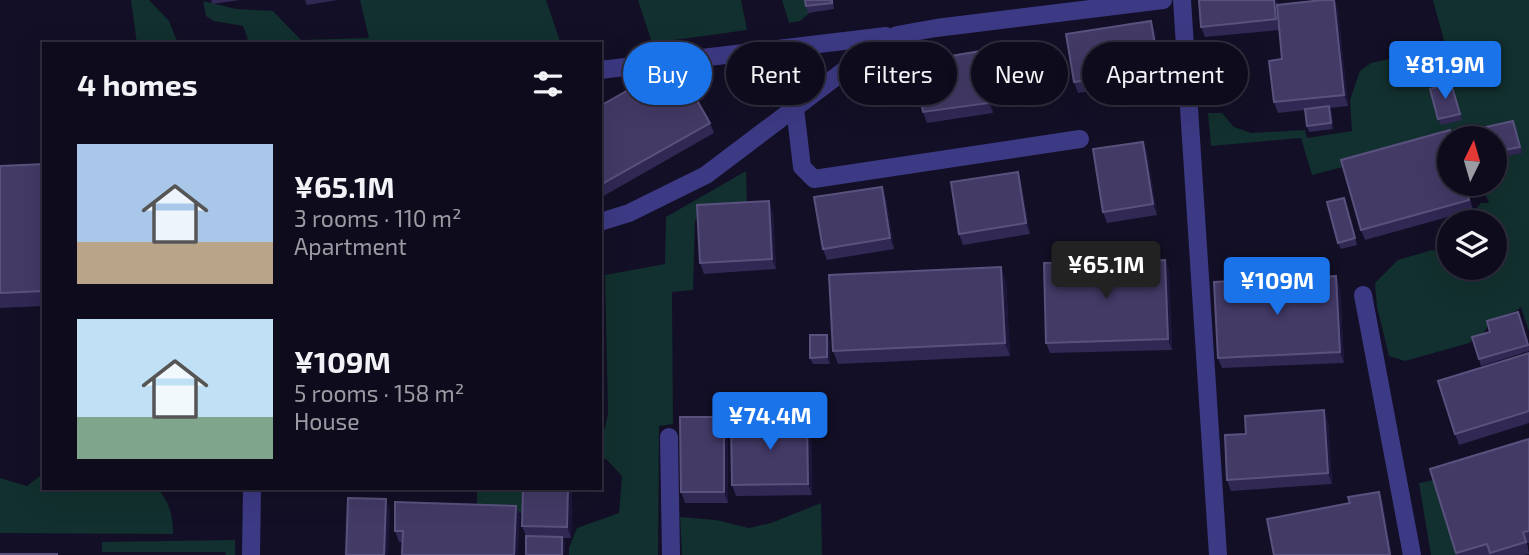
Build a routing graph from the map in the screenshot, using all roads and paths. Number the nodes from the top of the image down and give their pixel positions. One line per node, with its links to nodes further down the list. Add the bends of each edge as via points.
1 (1163, 0): 3 (street)
2 (1182, 0): 13 (street)
3 (897, 35): 4 (street); 5 (street)
4 (602, 70)
5 (795, 108): 6 (street, via 802,167 814,179); 7 (street, via 706,175)
6 (1080, 139)
7 (602, 221)
8 (1363, 295): 14 (street)
9 (669, 437): 12 (street)
10 (252, 490): 11 (street)
11 (251, 555)
12 (671, 555)
13 (1217, 555)
14 (1412, 555)

